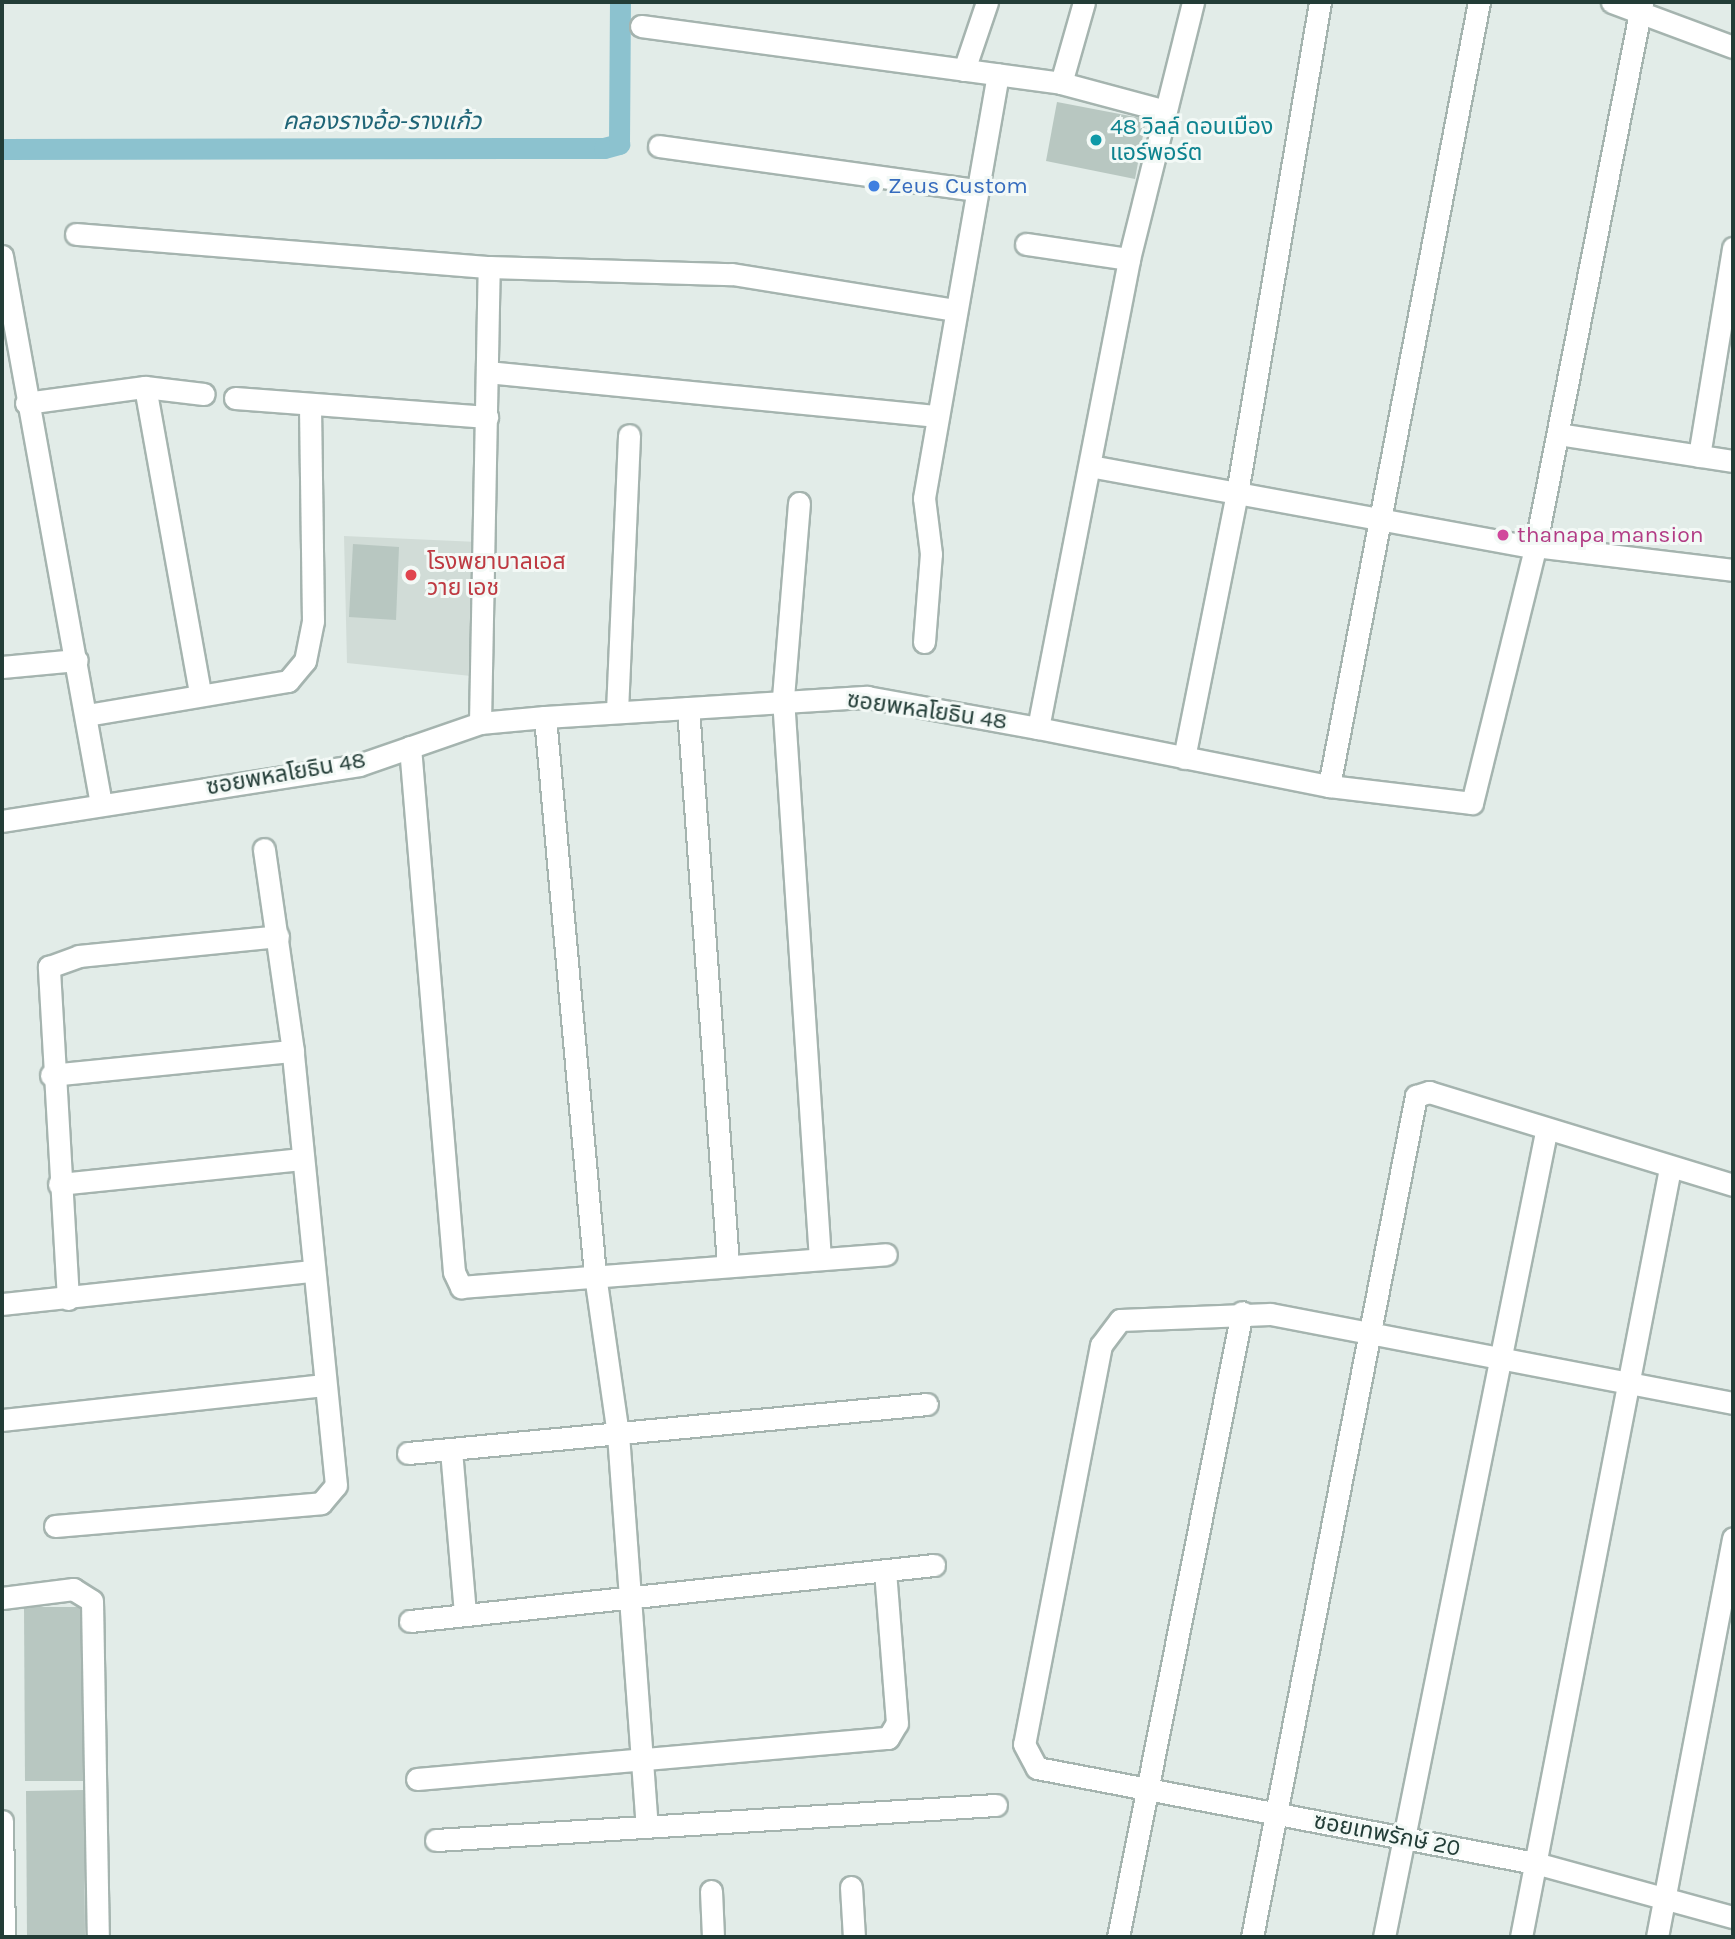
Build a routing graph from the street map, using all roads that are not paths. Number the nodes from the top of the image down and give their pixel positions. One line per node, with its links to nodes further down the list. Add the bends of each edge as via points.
1 (987, 2): 10 (street)
2 (1084, 2): 12 (street)
3 (1193, 2): 13 (street, ซอยพหลโยธิน 48)
4 (1320, 2): 36 (street)
5 (1479, 2): 38 (street)
6 (1612, 2): 7 (street)
7 (1640, 6): 9 (street); 31 (street)
8 (641, 26): 10 (street)
9 (1733, 47)
10 (964, 70): 11 (street)
11 (998, 74): 12 (street); 15 (street)
12 (1061, 83): 13 (street)
13 (1162, 110): 20 (street, ซอยพหลโยธิน 48)
14 (659, 146): 15 (street)
15 (977, 190): 22 (street)
16 (76, 234): 21 (street)
17 (1026, 244): 20 (street)
18 (1733, 248): 33 (street)
19 (2, 256): 27 (street)
20 (1129, 259): 35 (street, ซอยพหลโยธิน 48)
21 (489, 267): 22 (street, via 732,274); 23 (street)
22 (954, 310): 29 (street)
23 (487, 372): 29 (street); 30 (street)
24 (145, 387): 25 (street); 27 (street); 44 (street)
25 (204, 394)
26 (234, 398): 28 (street)
27 (26, 403): 42 (street)
28 (310, 404): 30 (street); 44 (street, via 313,621 305,661 288,681)
29 (935, 416): 41 (street, via 924,498 931,554)
30 (486, 417): 50 (street)
31 (1558, 434): 33 (street); 39 (street)
32 (629, 435): 47 (street)
33 (1699, 456): 34 (street)
34 (1733, 461)
35 (1090, 466): 36 (street); 51 (street, ซอยพหลโยธิน 48)
36 (1237, 493): 38 (street); 53 (street)
37 (799, 503): 45 (street)
38 (1383, 520): 39 (street); 54 (street)
39 (1535, 547): 40 (street); 54 (street, via 1472,803)
40 (1733, 570)
41 (924, 642)
42 (77, 660): 43 (street); 48 (street)
43 (2, 667)
44 (200, 694): 48 (street)
45 (783, 698): 46 (street, ซอยพหลโยธิน 48); 51 (street, ซอยพหลโยธิน 48, via 867,697); 67 (street)
46 (688, 708): 47 (street, ซอยพหลโยธิน 48); 68 (street)
47 (617, 711): 49 (street, ซอยพหลโยธิน 48)
48 (88, 716): 55 (street)
49 (545, 717): 50 (street, ซอยพหลโยธิน 48); 70 (street)
50 (480, 723): 52 (street, ซอยพหลโยธิน 48)
51 (1038, 728): 53 (street)
52 (410, 747): 55 (street, ซอยพหลโยธิน 48, via 359,765); 70 (street, via 457,1282 467,1289)
53 (1184, 758): 54 (street)
54 (1329, 786)
55 (101, 804): 56 (street, ซอยพหลโยธิน 48)
56 (2, 821)
57 (264, 849): 58 (street)
58 (278, 936): 59 (street); 60 (street, via 59,960 47,981)
59 (293, 1051): 60 (street); 62 (street)
60 (51, 1075): 64 (street)
61 (1546, 1132): 63 (street); 74 (street, via 1429,1092 1416,1096); 75 (street)
62 (301, 1158): 64 (street); 69 (street)
63 (1670, 1168): 65 (street); 76 (street)
64 (59, 1184): 71 (street)
65 (1733, 1185)
66 (886, 1254): 67 (street)
67 (820, 1259): 68 (street)
68 (728, 1265): 70 (street)
69 (313, 1271): 71 (street); 77 (street)
70 (595, 1275): 81 (street)
71 (68, 1298): 72 (street)
72 (2, 1304)
73 (1242, 1312): 74 (street); 94 (street); 94 (street, ซอยเทพรักษ์ 20, via 1121,1320 1104,1334 1024,1744 1037,1768)
74 (1370, 1334): 75 (street); 96 (street)
75 (1497, 1359): 76 (street); 99 (street)
76 (1631, 1382): 78 (street); 101 (street)
77 (325, 1385): 80 (street); 84 (street, via 336,1485 321,1503)
78 (1733, 1403)
79 (927, 1405): 81 (street)
80 (2, 1420)
81 (618, 1434): 82 (street); 88 (street)
82 (451, 1450): 83 (street); 90 (street)
83 (408, 1453)
84 (55, 1526)
85 (1733, 1538): 104 (street)
86 (934, 1565): 87 (street)
87 (885, 1570): 88 (street); 92 (street, via 893,1735)
88 (631, 1594): 90 (street); 92 (street)
89 (2, 1598): 108 (street, via 73,1589 92,1601)
90 (465, 1614): 91 (street)
91 (410, 1621)
92 (640, 1759): 93 (street); 98 (street)
93 (417, 1779)
94 (1146, 1788): 96 (street, ซอยเทพรักษ์ 20); 111 (street)
95 (996, 1805): 98 (street)
96 (1275, 1814): 99 (street, ซอยเทพรักษ์ 20); 112 (street)
97 (2, 1821): 105 (street)
98 (647, 1825): 100 (street)
99 (1403, 1839): 101 (street, ซอยเทพรักษ์ 20); 113 (street)
100 (436, 1840)
101 (1535, 1863): 104 (street, ซอยเทพรักษ์ 20); 114 (street)
102 (851, 1887): 110 (street)
103 (711, 1891): 109 (street)
104 (1665, 1895): 106 (street, ซอยเทพรักษ์ 20); 115 (street)
105 (2, 1912): 107 (street)
106 (1733, 1917)
107 (4, 1937)
108 (98, 1937)
109 (713, 1937)
110 (854, 1937)
111 (1118, 1937)
112 (1252, 1937)
113 (1384, 1937)
114 (1521, 1937)
115 (1657, 1937)

